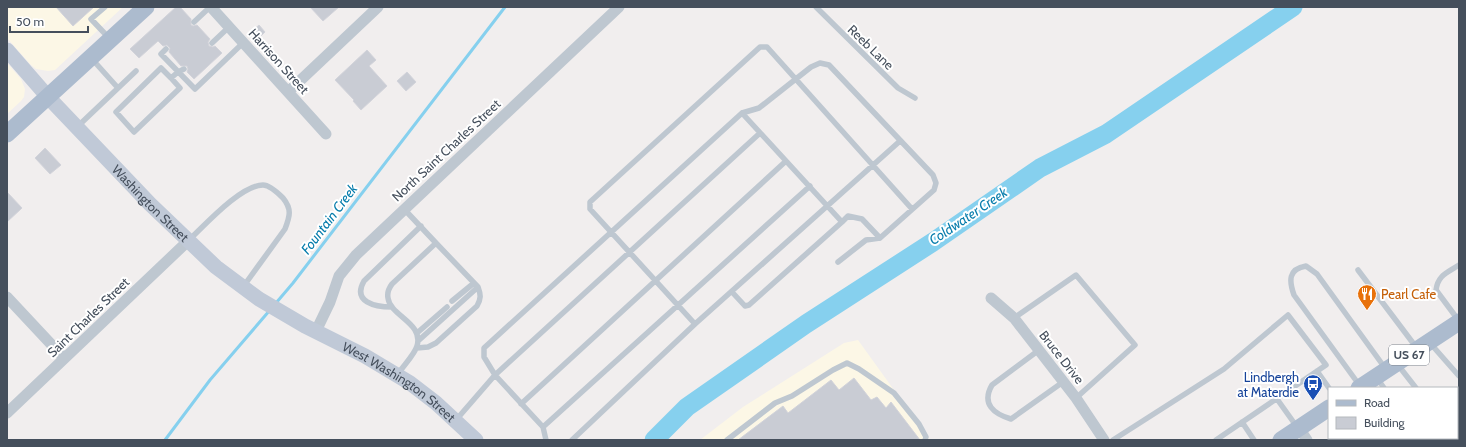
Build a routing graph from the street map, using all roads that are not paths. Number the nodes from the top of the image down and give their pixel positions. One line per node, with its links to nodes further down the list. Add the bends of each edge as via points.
1 (105, 7): 9 (lane, via 91,19)
2 (146, 7): 9 (main road)
3 (210, 7): 7 (lane); 8 (street, Harrison Street)
4 (378, 7): 21 (street)
5 (619, 7): 34 (street, North Saint Charles Street)
6 (816, 7): 23 (lane, Reeb Lane, via 898,88)
7 (194, 22)
8 (229, 27): 10 (street, Harrison Street); 11 (lane)
9 (110, 40): 14 (main road)
10 (244, 42): 17 (lane, via 195,89); 21 (street, Harrison Street)
11 (212, 43)
12 (166, 49): 17 (lane, via 161,54)
13 (8, 55): 22 (main road, Washington Street)
14 (91, 58): 20 (lane); 22 (main road)
15 (184, 69): 17 (lane)
16 (136, 71): 20 (lane)
17 (178, 72): 18 (lane)
18 (171, 78): 18 (lane, via 180,88 134,132 116,112 161,68)
19 (795, 79): 24 (lane, via 759,108); 29 (lane, via 820,63 829,66); 31 (lane); 38 (lane, via 767,47 760,47 590,202 590,209)
20 (118, 88): 25 (lane)
21 (288, 92): 28 (street, Harrison Street)
22 (48, 97): 25 (main road, Washington Street); 27 (main road)
23 (914, 98)
24 (742, 113): 26 (lane); 38 (lane)
25 (76, 127): 40 (main road, Washington Street)
26 (760, 133): 30 (lane); 42 (lane)
27 (7, 134)
28 (326, 134)
29 (900, 141): 31 (lane); 35 (lane, via 933,175 936,183 934,190)
30 (786, 161): 32 (lane); 46 (lane)
31 (873, 166): 33 (lane); 35 (lane)
32 (810, 186): 33 (lane); 53 (lane)
33 (828, 206): 36 (lane); 49 (lane)
34 (404, 209): 37 (lane); 59 (street, North Saint Charles Street, via 356,255 339,276 330,302)
35 (912, 210): 39 (lane)
36 (842, 222): 39 (lane, via 848,216 862,219); 49 (lane, via 749,305 745,306)
37 (422, 226): 41 (lane); 55 (lane, via 364,280 360,287 365,301 373,305)
38 (611, 232): 42 (lane); 67 (lane, via 484,348 484,357)
39 (880, 238): 43 (lane, via 866,240)
40 (188, 241): 48 (main road, Washington Street); 48 (lane, via 237,195 251,187 264,185 278,192 289,205 289,218 285,229); 65 (street, Saint Charles Street)
41 (436, 243): 47 (lane); 55 (lane, via 392,284 388,291 388,300)
42 (630, 253): 46 (lane); 67 (lane)
43 (838, 262)
44 (1459, 265): 58 (lane, via 1440,277 1436,290)
45 (1358, 270): 62 (lane)
46 (656, 281): 53 (lane); 78 (lane)
47 (476, 285): 52 (lane); 61 (lane); 63 (lane, via 481,294 477,306 436,343)
48 (242, 287): 59 (main road, Washington Street)
49 (732, 292): 57 (lane)
50 (7, 297): 65 (street)
51 (991, 298): 56 (street, Bruce Drive)
52 (452, 301)
53 (678, 305): 57 (lane); 83 (lane)
54 (447, 306): 60 (lane)
55 (392, 307): 60 (lane)
56 (1014, 318): 64 (street, Bruce Drive); 76 (lane, via 1076,275 1135,346)
57 (695, 324): 87 (lane)
58 (1458, 325): 62 (main road, US 67)
59 (310, 328): 69 (main road, West Washington Street, via 365,356)
60 (417, 333): 61 (lane)
61 (418, 341): 63 (lane)
62 (1423, 346): 68 (main road, US 67); 70 (lane)
63 (417, 348): 69 (lane)
64 (1039, 350): 71 (street, Bruce Drive); 71 (lane, via 992,386 988,393 988,401 993,410 1011,420)
65 (64, 358): 80 (street, Saint Charles Street)
66 (1317, 371): 72 (lane); 77 (lane); 91 (lane, via 1326,365 1288,315 1224,369)
67 (495, 375): 78 (lane); 81 (lane)
68 (1386, 375): 73 (lane, via 1318,274 1306,266 1299,267 1290,279 1294,295); 74 (main road, US 67); 75 (lane)
69 (397, 376): 81 (main road, West Washington Street, via 410,383)
70 (1459, 376)
71 (1063, 382): 76 (street, Bruce Drive)
72 (1328, 387)
73 (1359, 387)
74 (1362, 387)
75 (1414, 387)
76 (1076, 398): 90 (street, Bruce Drive)
77 (1277, 399): 82 (lane); 84 (lane)
78 (521, 404): 83 (lane)
79 (1328, 409): 84 (main road)
80 (7, 413)
81 (455, 420): 85 (main road, West Washington Street)
82 (1242, 422): 92 (lane); 93 (lane)
83 (543, 428): 86 (lane)
84 (1303, 434): 94 (main road)
85 (476, 440)
86 (546, 440)
87 (572, 440)
88 (727, 440): 89 (lane, via 775,403 792,396 847,363 894,393 919,424)
89 (925, 440)
90 (1104, 440)
91 (1113, 440)
92 (1216, 440)
93 (1254, 440)
94 (1281, 440)

